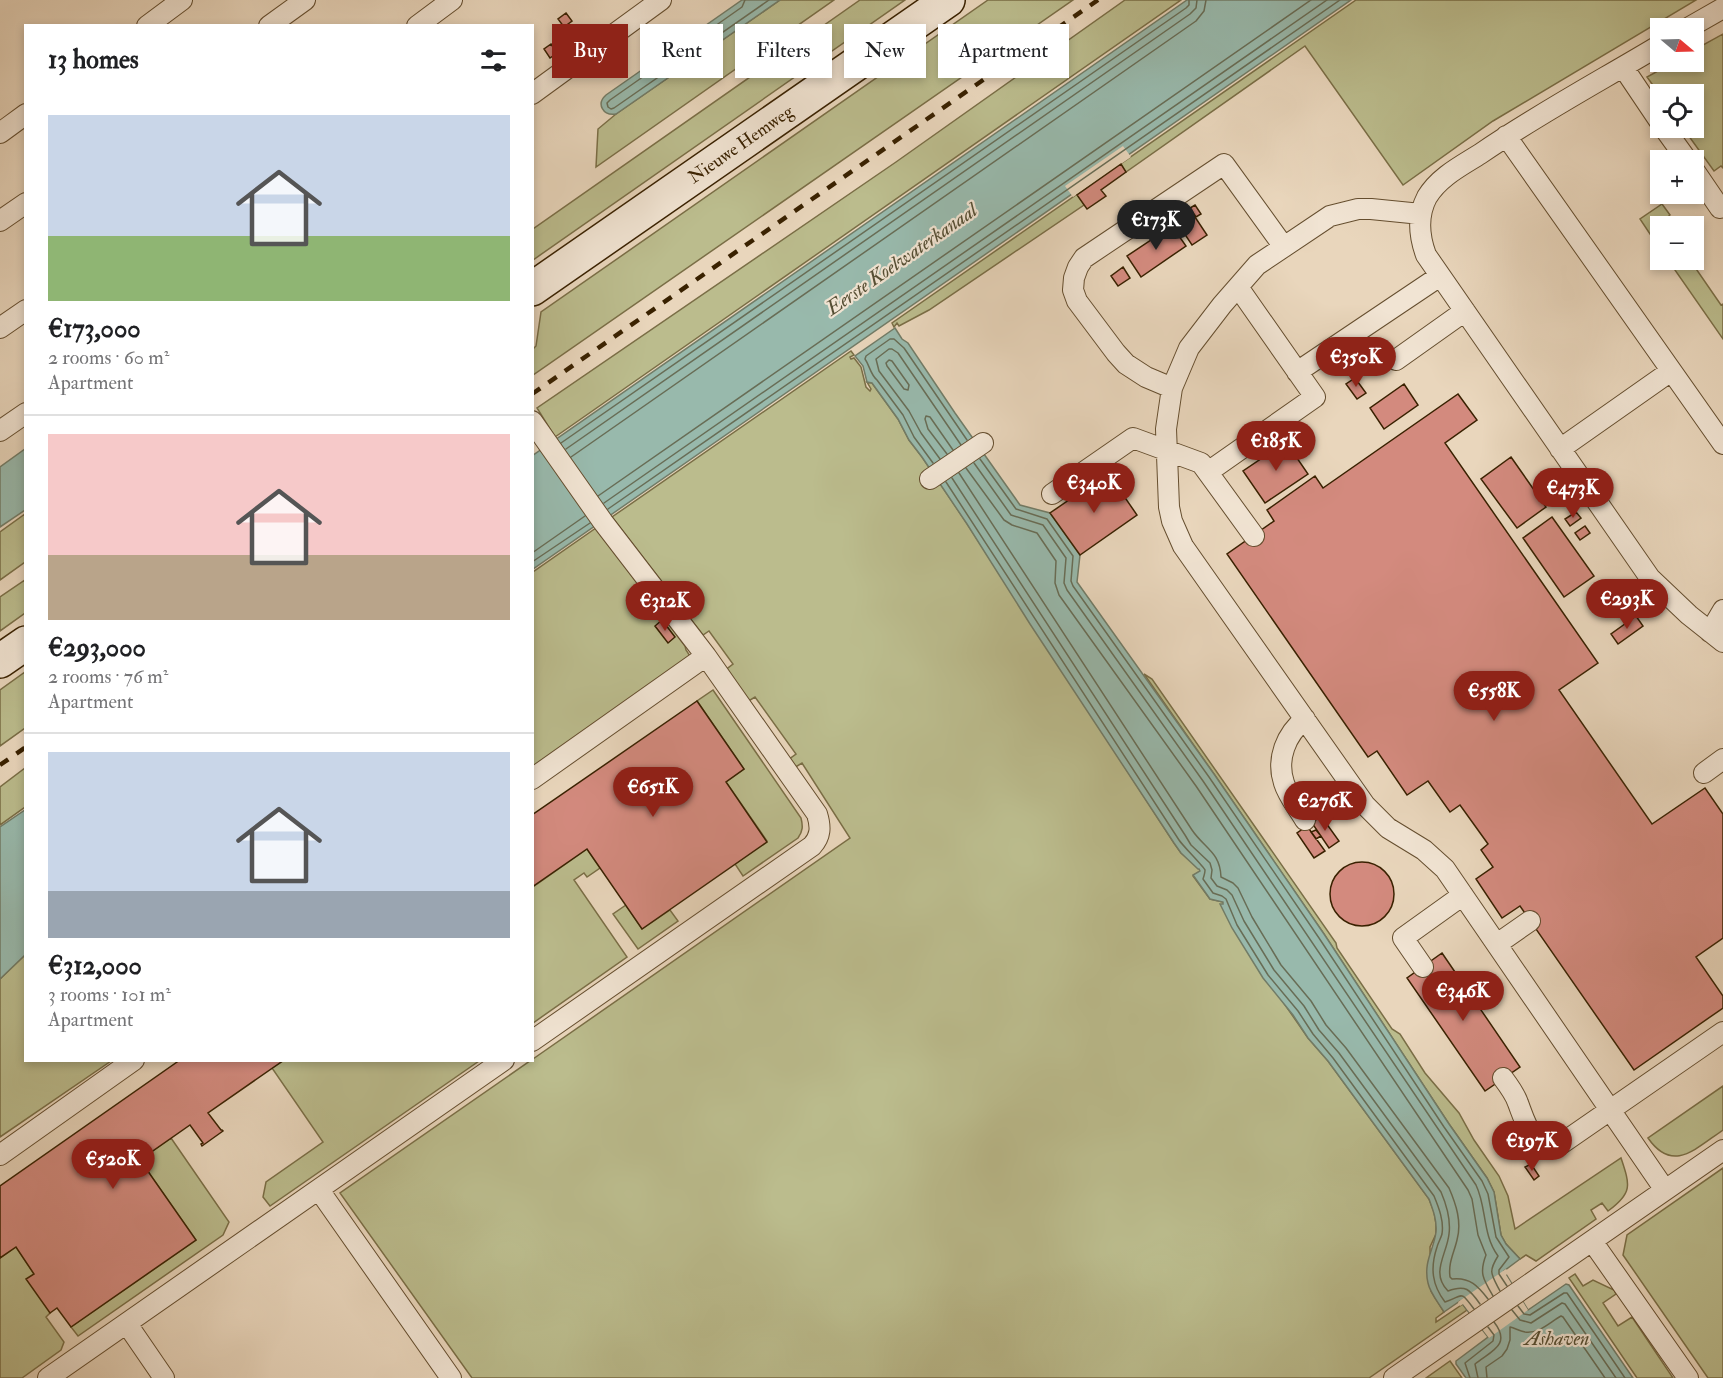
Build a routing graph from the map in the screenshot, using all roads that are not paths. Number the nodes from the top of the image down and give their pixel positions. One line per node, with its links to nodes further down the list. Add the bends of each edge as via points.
1 (182, 0): 8 (lane)
2 (304, 0): 9 (lane)
3 (452, 0): 10 (lane)
4 (661, 0): 13 (lane)
5 (948, 0): 26 (main road, Nieuwe Hemweg)
6 (1723, 8): 7 (lane)
7 (1704, 19)
8 (150, 24)
9 (272, 24)
10 (420, 24)
11 (1650, 51): 12 (lane)
12 (1623, 67): 14 (lane); 17 (lane)
13 (534, 93)
14 (1650, 107)
15 (24, 115): 16 (lane)
16 (0, 133)
17 (1506, 136): 21 (lane, via 1434,187); 31 (lane)
18 (1704, 185): 20 (lane)
19 (24, 204): 22 (lane)
20 (1720, 208)
21 (1421, 214): 23 (lane, via 1371,209 1344,212 1330,216); 24 (lane, via 1421,242)
22 (0, 221)
23 (1284, 247): 25 (lane, via 1257,265); 33 (lane, via 1224,164 1084,258 1074,278 1077,301 1126,364)
24 (1440, 276): 28 (lane); 32 (lane)
25 (1238, 287): 32 (lane); 33 (lane, via 1189,348)
26 (534, 288)
27 (24, 311): 29 (lane)
28 (1465, 311): 30 (lane); 39 (lane)
29 (0, 328)
30 (1396, 360)
31 (1671, 370): 38 (lane); 39 (lane)
32 (1297, 372): 41 (lane, via 1315,398)
33 (1172, 388): 40 (lane)
34 (24, 414): 36 (lane)
35 (534, 424): 48 (lane)
36 (0, 430)
37 (983, 443): 42 (lane)
38 (1723, 444)
39 (1560, 449): 46 (lane, via 1650,578)
40 (1167, 451): 41 (lane, via 1201,463); 43 (lane, via 1133,438); 50 (lane, via 1169,507 1183,546)
41 (1208, 472): 44 (lane)
42 (930, 479)
43 (1052, 494)
44 (1254, 536)
45 (1723, 610): 46 (lane)
46 (1716, 637)
47 (24, 644): 49 (main road)
48 (706, 656): 53 (lane); 60 (lane, via 817,814 817,840)
49 (0, 661)
50 (1305, 719): 54 (lane, via 1284,747 1282,773 1287,791); 55 (lane, via 1370,811 1388,828 1434,857)
51 (1723, 759): 52 (lane)
52 (1704, 773)
53 (534, 778)
54 (1305, 820)
55 (1463, 894): 57 (lane); 58 (lane, via 1403,938)
56 (1530, 921): 57 (lane)
57 (1497, 944): 64 (lane)
58 (1423, 967)
59 (1723, 1032): 64 (lane)
60 (534, 1040)
61 (131, 1062): 66 (lane)
62 (501, 1062): 67 (lane)
63 (1503, 1078): 64 (lane, via 1532,1134 1545,1145 1561,1144)
64 (1610, 1109): 68 (lane)
65 (1723, 1150): 68 (lane)
66 (0, 1155)
67 (319, 1190): 70 (lane); 73 (lane)
68 (1665, 1190): 69 (lane)
69 (1592, 1241): 74 (lane); 75 (lane)
70 (127, 1324): 71 (lane); 72 (lane)
71 (48, 1378)
72 (165, 1378)
73 (451, 1378)
74 (1394, 1378)
75 (1688, 1378)

